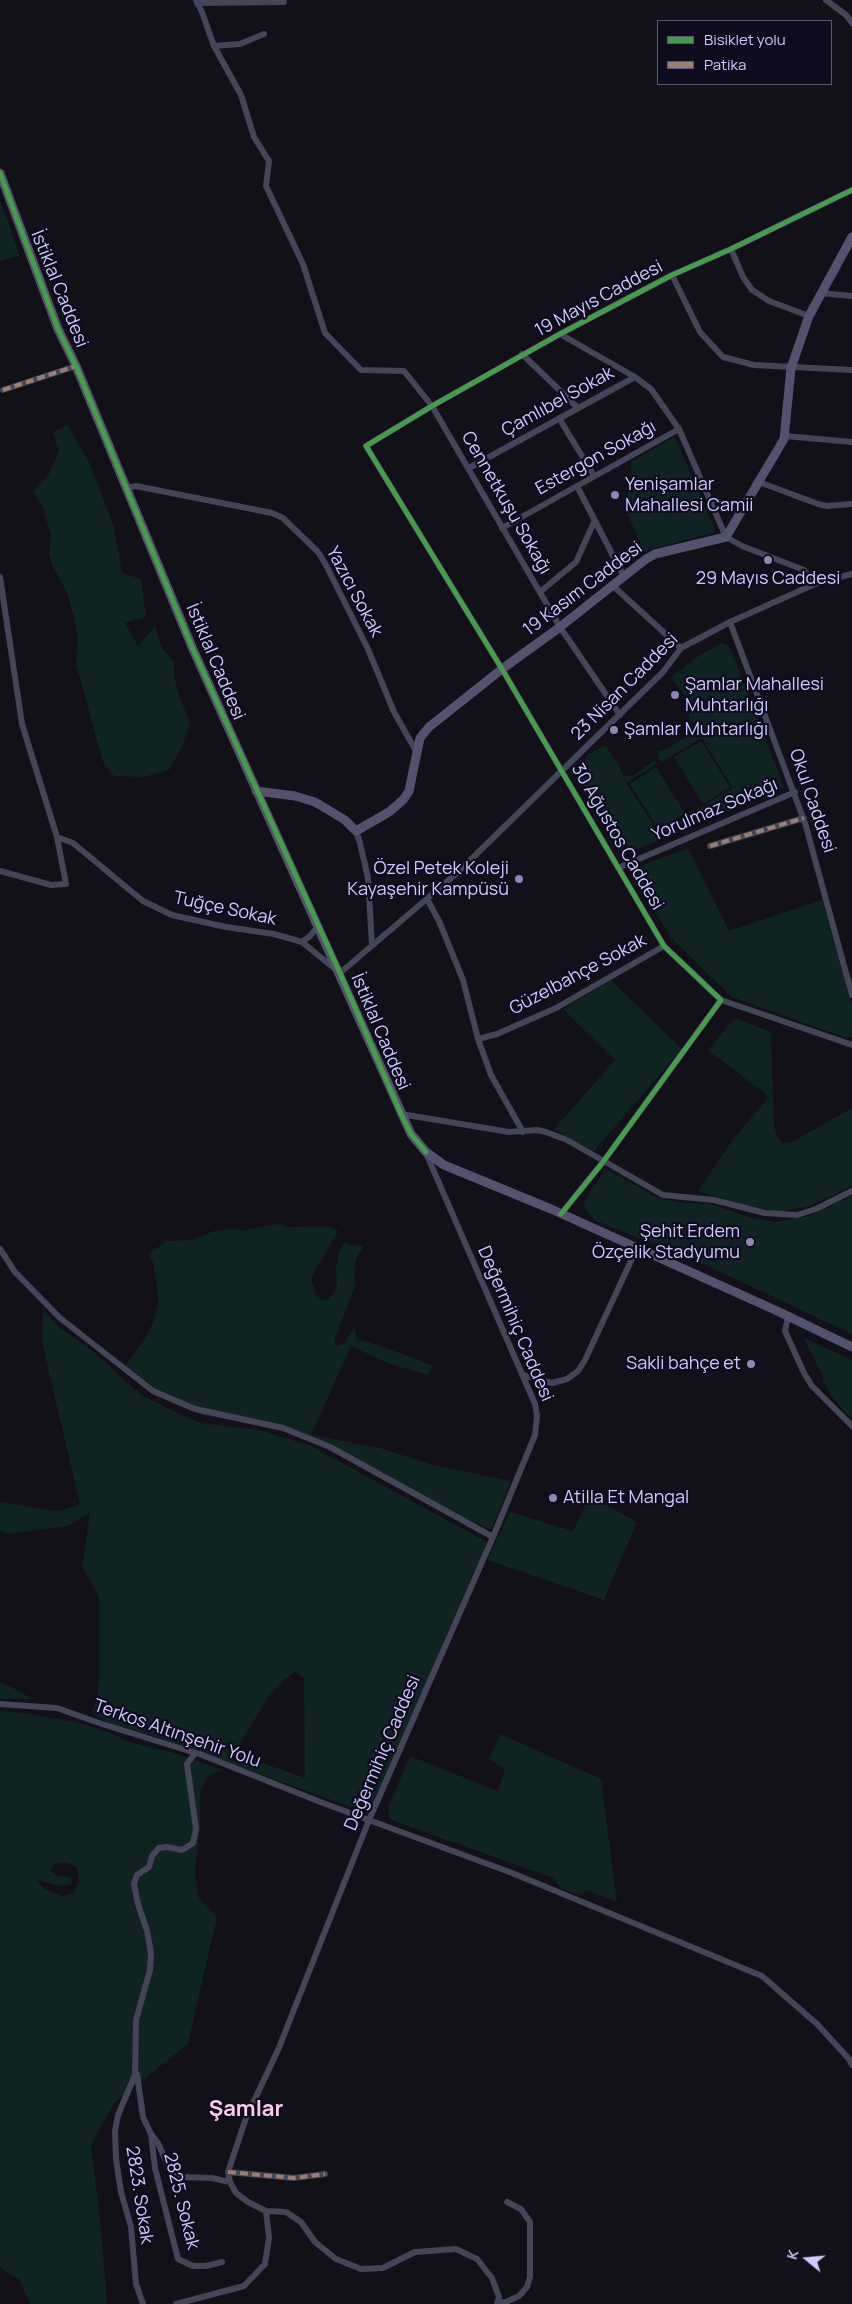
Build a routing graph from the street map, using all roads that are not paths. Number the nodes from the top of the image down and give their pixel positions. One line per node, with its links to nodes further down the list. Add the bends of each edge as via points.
1 (826, 0): 4 (street)
2 (196, 1): 3 (street); 6 (street)
3 (284, 2)
4 (852, 23)
5 (264, 34): 6 (street, via 240,44)
6 (214, 46): 22 (street, Cennetkuşu Sokağı, via 241,95 254,137 269,161 266,186 302,264 325,333 361,370 404,371)
7 (0, 173): 17 (main road, İstiklal Caddesi, via 58,329)
8 (852, 190): 10 (street, 19 Mayıs Caddesi)
9 (852, 237): 12 (main road)
10 (731, 249): 11 (street, 19 Mayıs Caddesi); 14 (street, via 742,277 752,290 769,302)
11 (672, 275): 15 (street, 19 Mayıs Caddesi); 18 (street, via 700,332 723,357 754,365)
12 (820, 293): 13 (street); 14 (main road)
13 (852, 296)
14 (809, 316): 18 (main road)
15 (560, 334): 16 (street, 19 Mayıs Caddesi); 20 (street)
16 (522, 354): 22 (street, 19 Mayıs Caddesi); 23 (street)
17 (76, 366): 21 (street); 33 (main road, İstiklal Caddesi)
18 (791, 368): 19 (street); 26 (main road)
19 (852, 370)
20 (635, 377): 23 (street, Çamlıbel Sokak); 25 (street, via 651,389)
21 (3, 390)
22 (432, 406): 28 (street, 19 Mayıs Caddesi); 29 (street, Cennetkuşu Sokağı)
23 (578, 408): 24 (street, Çamlıbel Sokak)
24 (560, 418): 29 (street, Çamlıbel Sokak); 30 (street)
25 (679, 429): 30 (street, Estergon Sokağı); 37 (street)
26 (785, 436): 27 (street); 31 (main road)
27 (852, 442)
28 (366, 446): 47 (street, 30 Ağustos Caddesi)
29 (469, 468): 36 (street, Cennetkuşu Sokağı)
30 (594, 476): 32 (street, Estergon Sokağı)
31 (759, 482): 34 (street, via 818,504); 37 (main road)
32 (577, 486): 35 (street); 36 (street, Estergon Sokağı)
33 (126, 488): 49 (street, Yazıcı Sokak, via 136,486 272,513 283,518 318,552 326,565 368,649 394,712); 51 (main road, İstiklal Caddesi)
34 (852, 504)
35 (594, 522): 39 (street); 43 (street, via 576,562)
36 (502, 528): 43 (street, Cennetkuşu Sokağı)
37 (726, 537): 39 (main road, 19 Kasım Caddesi, via 655,554); 41 (street, via 804,570)
38 (852, 574): 41 (street, 23 Nisan Caddesi)
39 (623, 576): 42 (main road, 19 Kasım Caddesi)
40 (0, 577): 55 (street, via 22,724)
41 (814, 584): 44 (street, 23 Nisan Caddesi)
42 (612, 585): 45 (main road, 19 Kasım Caddesi); 46 (street)
43 (540, 592): 45 (street, Cennetkuşu Sokağı)
44 (730, 622): 46 (street, 23 Nisan Caddesi); 52 (street, Okul Caddesi)
45 (560, 627): 47 (main road, 19 Kasım Caddesi); 48 (street, Cennetkuşu Sokağı)
46 (681, 648): 48 (street, 23 Nisan Caddesi, via 663,672)
47 (502, 669): 49 (main road, 19 Kasım Caddesi, via 429,727 420,738); 50 (street, 30 Ağustos Caddesi)
48 (620, 715): 50 (street, 23 Nisan Caddesi)
49 (416, 751): 54 (main road, 19 Kasım Caddesi, via 409,792 403,800)
50 (562, 771): 57 (street, 30 Ağustos Caddesi); 59 (street, 23 Nisan Caddesi)
51 (256, 791): 54 (main road, via 315,802); 60 (main road, İstiklal Caddesi)
52 (795, 792): 53 (street, Okul Caddesi); 57 (street, Yorulmaz Sokağı)
53 (804, 818): 56 (street); 65 (street, Okul Caddesi)
54 (356, 831): 62 (street, via 368,878)
55 (57, 837): 58 (street, via 66,884 51,885); 61 (street, Tuğçe Sokak, via 73,844 143,901 172,915)
56 (710, 846)
57 (618, 868): 63 (street, 30 Ağustos Caddesi)
58 (0, 871)
59 (427, 898): 62 (street, 23 Nisan Caddesi); 67 (street, via 463,980)
60 (318, 926): 61 (street); 64 (main road, İstiklal Caddesi)
61 (302, 942): 64 (street, Tuğçe Sokak)
62 (372, 945): 64 (street, 23 Nisan Caddesi)
63 (664, 946): 66 (street, 30 Ağustos Caddesi); 67 (street, Güzelbahçe Sokak, via 556,1008)
64 (340, 972): 69 (main road, İstiklal Caddesi)
65 (852, 995)
66 (721, 1000): 68 (street); 72 (street)
67 (478, 1039): 70 (street, via 491,1075)
68 (852, 1044)
69 (401, 1114): 70 (street); 71 (main road, İstiklal Caddesi, via 411,1134)
70 (523, 1132): 72 (street, via 537,1130 556,1135)
71 (426, 1152): 74 (main road, İstiklal Caddesi, via 444,1165); 79 (street, Değermihiç Caddesi)
72 (603, 1162): 73 (street, via 664,1195 714,1200 765,1214 797,1214 816,1209); 74 (street)
73 (852, 1191)
74 (562, 1214): 75 (main road, İstiklal Caddesi)
75 (637, 1248): 77 (main road, İstiklal Caddesi); 79 (street, via 578,1371 567,1379 552,1383)
76 (0, 1249): 81 (street, via 15,1272 60,1318 152,1391 195,1409 283,1428 330,1447)
77 (788, 1316): 78 (main road, İstiklal Caddesi); 80 (street, via 785,1331 804,1373 812,1386)
78 (852, 1347)
79 (522, 1375): 81 (street, Değermihiç Caddesi, via 537,1416 535,1436)
80 (852, 1426)
81 (493, 1537): 84 (street, Değermihiç Caddesi)
82 (0, 1704): 83 (street, Terkos Altınşehir Yolu, via 57,1708)
83 (195, 1753): 84 (street, Terkos Altınşehir Yolu); 86 (street, 2823. Sokak, via 187,1764 196,1829 193,1843 182,1850 159,1848 152,1856 150,1867 137,1875 134,1884 151,1953 150,1970 134,2034)
84 (369, 1820): 85 (street, Terkos Altınşehir Yolu, via 512,1873 762,1976 817,2024); 88 (street, Değermihiç Caddesi, via 278,2050 246,2118)
85 (852, 2065)
86 (136, 2070): 87 (street, via 143,2117); 95 (street, 2823. Sokak, via 118,2115 115,2140 121,2192 131,2227 136,2284)
87 (151, 2134): 90 (street, via 170,2170 180,2177); 93 (street, 2825. Sokak, via 155,2168 178,2259 193,2266)
88 (228, 2172): 89 (street, via 294,2178); 90 (street, Değermihiç Caddesi)
89 (325, 2174)
90 (230, 2182): 92 (street, Değermihiç Caddesi, via 236,2193)
91 (507, 2202): 94 (street, via 521,2209 530,2222 530,2277 519,2296)
92 (266, 2212): 94 (street, via 286,2212 302,2222 315,2242 336,2259 361,2269 383,2268 415,2252 456,2250 477,2259 492,2278 499,2297); 96 (street, via 269,2238 265,2264 244,2286)
93 (222, 2262)
94 (497, 2303)
95 (142, 2304)
96 (176, 2304)

